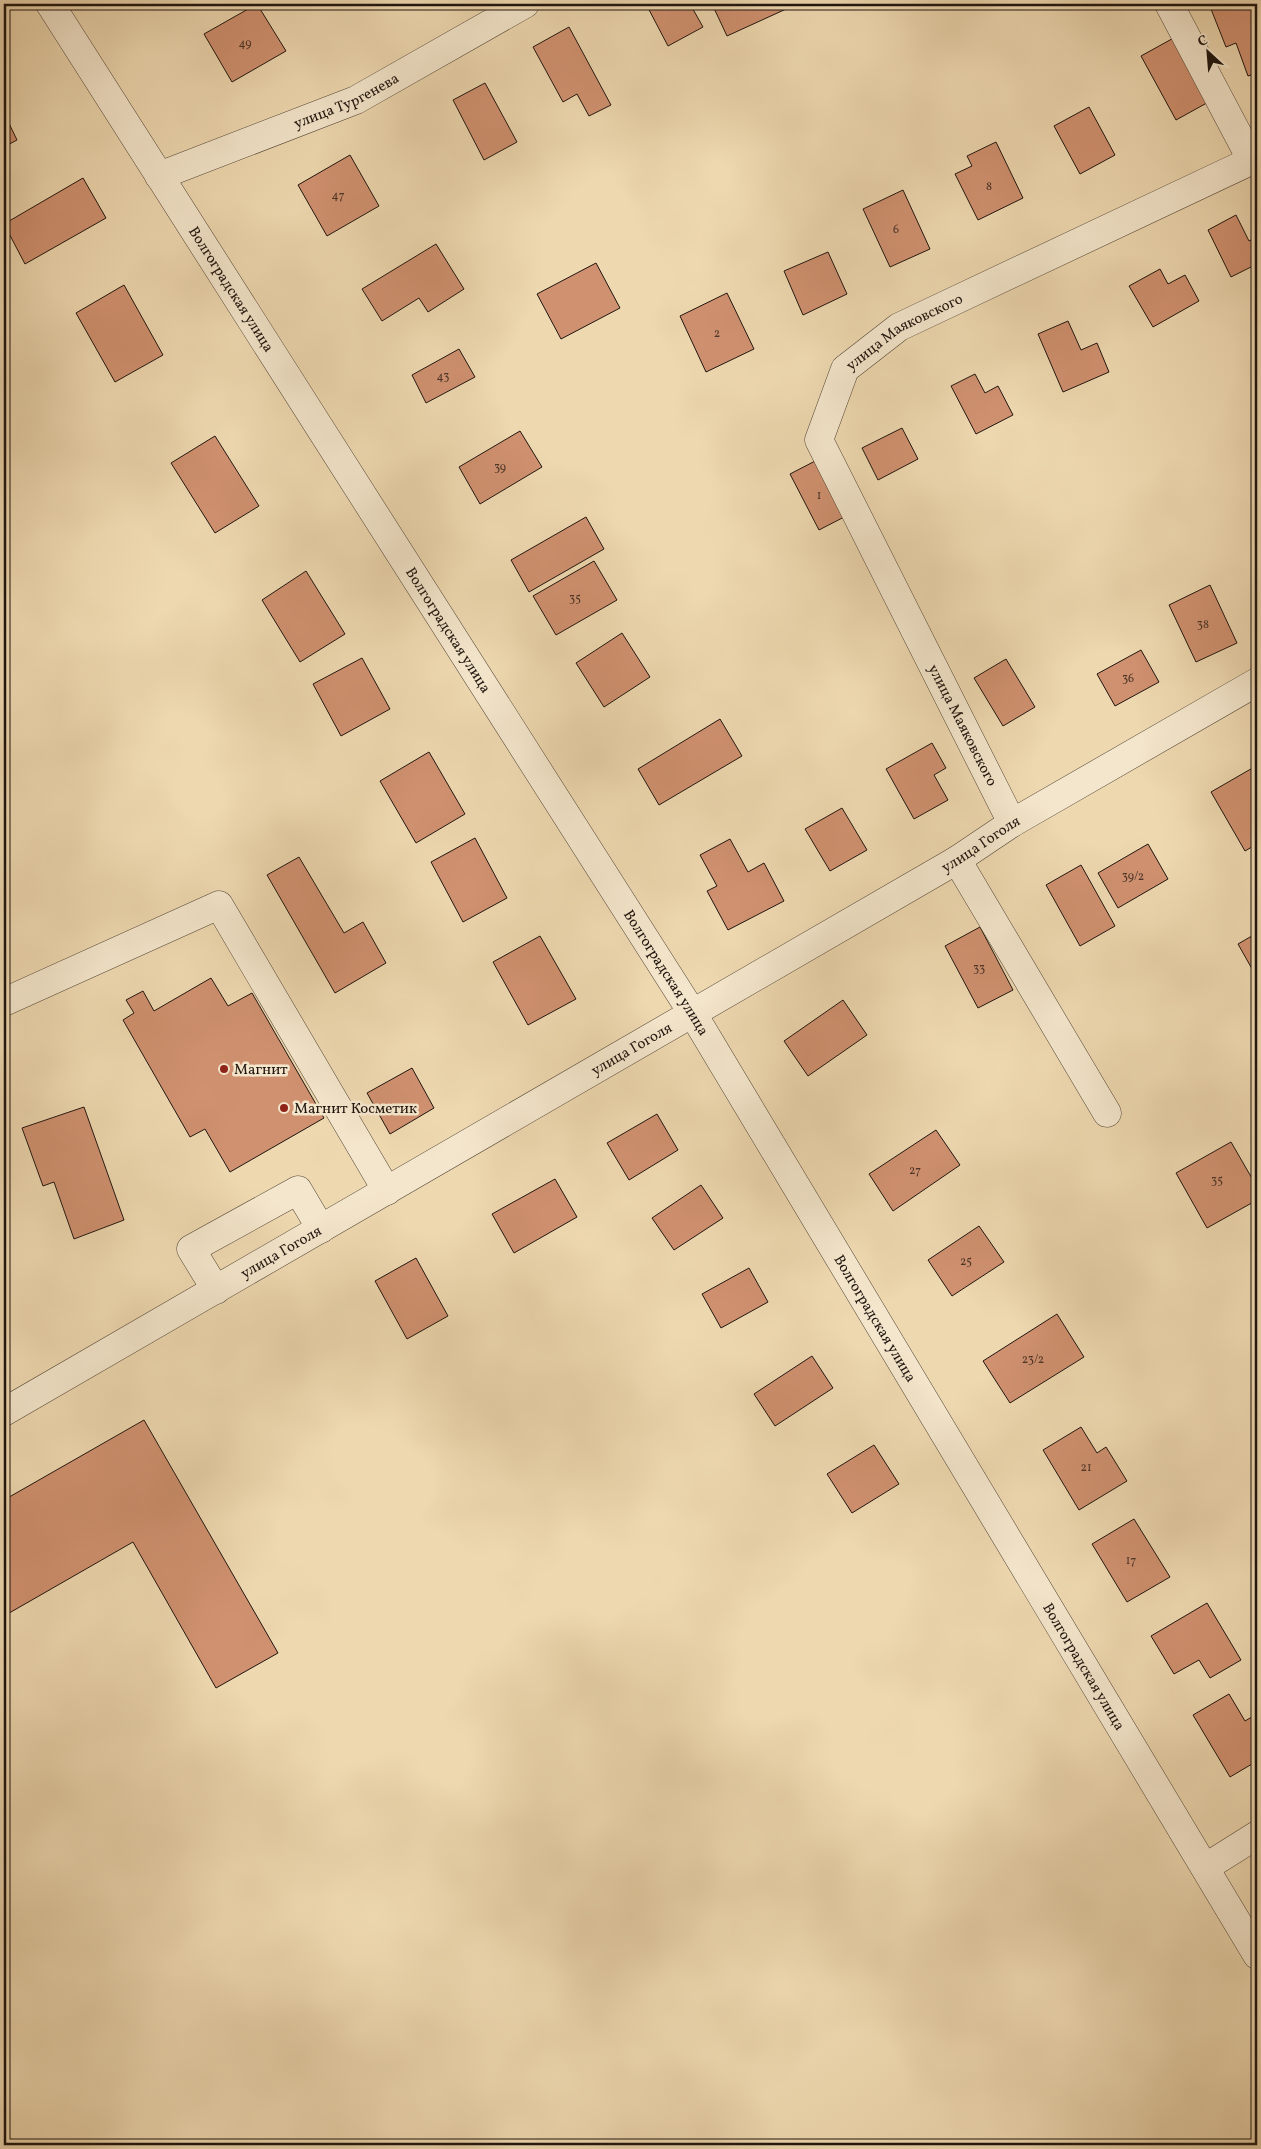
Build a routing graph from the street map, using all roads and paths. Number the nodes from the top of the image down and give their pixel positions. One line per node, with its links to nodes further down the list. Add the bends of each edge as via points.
1 (50, 4): 5 (street, Волгоградская улица)
2 (525, 4): 5 (street, улица Тургенева, via 356,100)
3 (1169, 4): 4 (street)
4 (1255, 159): 7 (street, улица Маяковского, via 899,326 845,369 841,378 819,440)
5 (159, 176): 10 (street, Волгоградская улица)
6 (1257, 682): 7 (street, улица Гоголя)
7 (1012, 823): 8 (street, улица Гоголя)
8 (957, 860): 10 (street, улица Гоголя); 11 (street)
9 (4, 1002): 12 (street, via 219,905)
10 (693, 1014): 12 (street, улица Гоголя); 17 (street, Волгоградская улица)
11 (1107, 1113)
12 (387, 1191): 13 (street, улица Гоголя)
13 (321, 1229): 14 (street, улица Гоголя); 14 (street, via 298,1190 191,1249)
14 (216, 1290): 15 (street, улица Гоголя)
15 (4, 1412)
16 (1257, 1835): 17 (street)
17 (1206, 1867): 18 (street, Волгоградская улица)
18 (1257, 1955)

